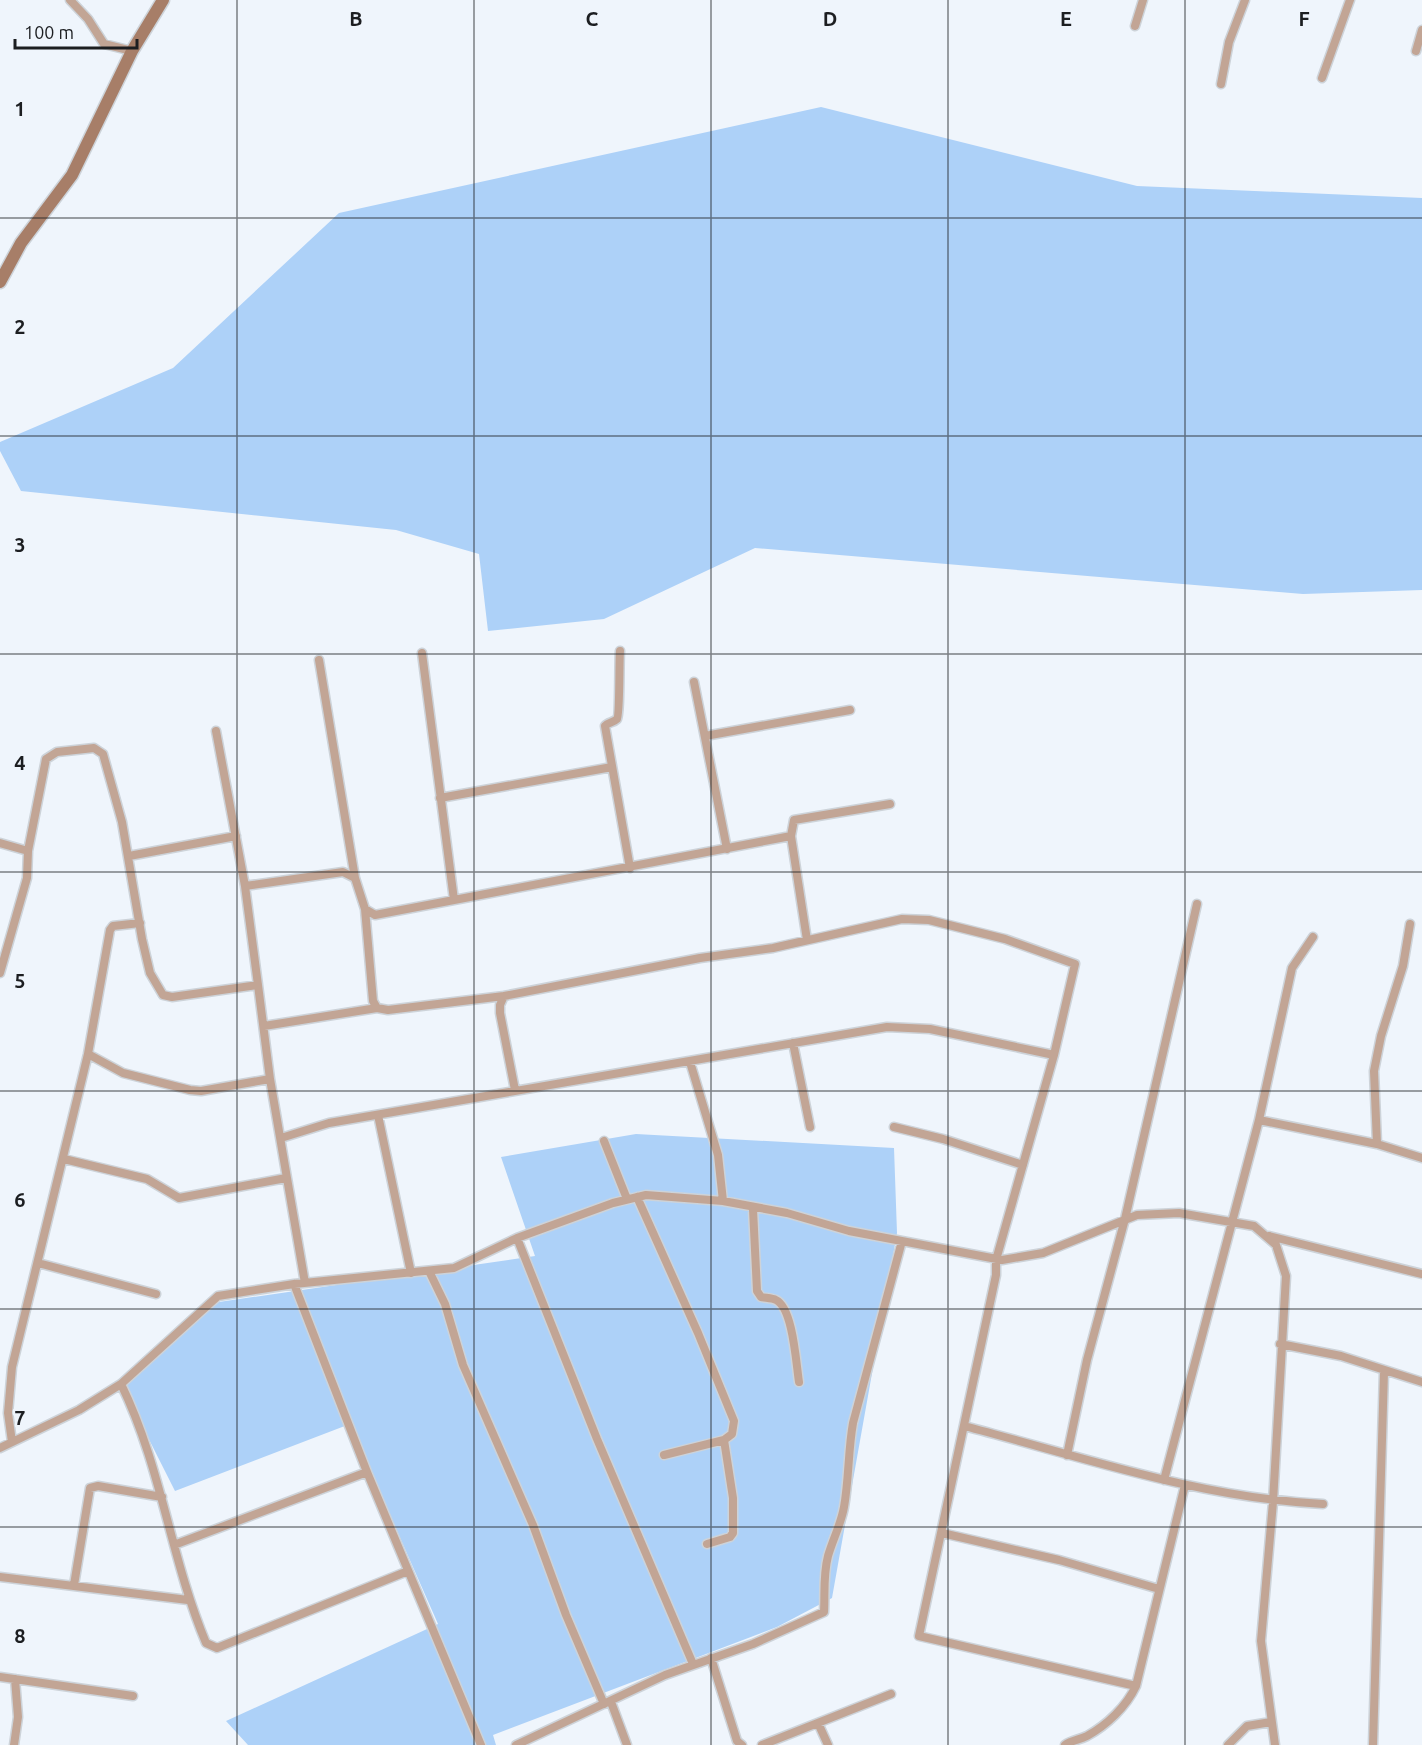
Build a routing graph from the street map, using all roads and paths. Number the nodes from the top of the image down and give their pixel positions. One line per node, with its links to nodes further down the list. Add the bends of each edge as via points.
1 (70, 0): 8 (street, via 104,44)
2 (163, 0): 8 (main road)
3 (1143, 0): 6 (street)
4 (1245, 0): 11 (street, via 1229,42)
5 (1350, 0): 10 (street)
6 (1135, 26)
7 (1422, 30): 9 (street)
8 (132, 51): 12 (main road, via 72,175 21,243)
9 (1416, 51)
10 (1322, 78)
11 (1221, 84)
12 (0, 282)
13 (620, 651): 20 (street, via 617,695 621,705 617,719 605,726)
14 (422, 653): 21 (street)
15 (319, 660): 30 (street)
16 (694, 681): 19 (street)
17 (850, 710): 19 (street)
18 (216, 731): 23 (street)
19 (705, 736): 26 (street)
20 (612, 767): 21 (street); 29 (street)
21 (440, 798): 32 (street)
22 (890, 804): 24 (street, via 801,816 794,820)
23 (236, 836): 28 (street); 31 (street)
24 (791, 836): 26 (street); 38 (street)
25 (0, 843): 27 (street)
26 (727, 849): 29 (street)
27 (28, 851): 28 (street, via 46,759 57,752 94,748 103,754 108,769); 39 (street, via 27,878)
28 (129, 856): 35 (street)
29 (630, 868): 32 (street)
30 (355, 878): 31 (street, via 343,872); 34 (street)
31 (245, 886): 40 (street)
32 (454, 900): 34 (street, via 375,915)
33 (1197, 904): 65 (street)
34 (366, 909): 42 (street, via 373,1001)
35 (140, 923): 40 (street, via 150,973 166,997); 45 (street, via 113,926 110,930)
36 (1410, 924): 56 (street, via 1403,966 1374,1071)
37 (1313, 938): 51 (street, via 1292,968)
38 (807, 940): 41 (street); 46 (street, via 902,919 929,920 1071,961 1076,968)
39 (0, 973)
40 (258, 984): 43 (street)
41 (504, 996): 42 (street, via 388,1010); 49 (street, via 500,1013)
42 (377, 1008): 43 (street)
43 (264, 1026): 48 (street)
44 (793, 1042): 46 (street, via 887,1027 930,1029); 47 (street); 52 (street)
45 (88, 1054): 48 (street, via 123,1073 190,1090); 57 (street)
46 (1054, 1055): 59 (street)
47 (690, 1062): 49 (street); 63 (street, via 718,1155)
48 (270, 1079): 54 (street)
49 (515, 1090): 50 (street)
50 (378, 1115): 54 (street, via 329,1123); 73 (street)
51 (1259, 1120): 56 (street); 66 (street)
52 (810, 1127)
53 (894, 1127): 59 (street)
54 (281, 1138): 60 (street)
55 (604, 1141): 62 (street)
56 (1377, 1144): 58 (street)
57 (64, 1158): 60 (street, via 147,1179 179,1198); 71 (street)
58 (1422, 1158)
59 (1023, 1165): 70 (street)
60 (286, 1178): 75 (street)
61 (637, 1197): 62 (street); 63 (street, via 661,1194); 84 (street, via 734,1421 732,1434)
62 (627, 1199): 68 (street)
63 (723, 1201): 64 (street)
64 (753, 1209): 69 (street, via 787,1213); 80 (street, via 757,1292 784,1308)
65 (1125, 1219): 66 (street, via 1155,1212); 70 (street, via 1043,1253); 88 (street, via 1087,1360)
66 (1232, 1222): 67 (street, via 1254,1226); 90 (street)
67 (1269, 1236): 74 (street); 78 (street, via 1280,1253 1286,1276)
68 (517, 1238): 72 (street, via 467,1264); 104 (street)
69 (902, 1241): 70 (street); 103 (street, via 853,1423 844,1504 822,1591 824,1612)
70 (996, 1260): 83 (street)
71 (38, 1263): 77 (street); 85 (street, via 9,1387)
72 (429, 1271): 73 (street); 110 (street, via 445,1304 463,1365 533,1525 566,1615)
73 (411, 1273): 75 (street)
74 (1422, 1274)
75 (305, 1283): 76 (street)
76 (294, 1284): 82 (street, via 214,1298); 89 (street)
77 (156, 1294)
78 (1280, 1344): 79 (street, via 1341,1356); 93 (street)
79 (1384, 1372): 81 (street); 123 (street)
80 (799, 1382)
81 (1422, 1382)
82 (121, 1384): 85 (street, via 79,1410); 92 (street, via 142,1429)
83 (964, 1426): 88 (street); 95 (street)
84 (724, 1440): 87 (street); 96 (street, via 734,1498 733,1533)
85 (12, 1442): 86 (street)
86 (0, 1448)
87 (664, 1455)
88 (1067, 1455): 90 (street)
89 (367, 1472): 97 (street); 98 (street)
90 (1164, 1480): 91 (street)
91 (1185, 1485): 93 (street); 101 (street)
92 (162, 1497): 97 (street); 100 (street, via 99,1486 90,1488)
93 (1273, 1502): 94 (street); 111 (street, via 1262,1641)
94 (1323, 1504)
95 (942, 1533): 101 (street, via 1059,1560); 107 (street, via 918,1632 922,1638)
96 (707, 1544)
97 (174, 1545): 102 (street)
98 (408, 1571): 102 (street, via 217,1648 206,1643); 114 (street)
99 (0, 1576): 100 (street)
100 (74, 1585): 102 (street)
101 (1159, 1589): 107 (street)
102 (188, 1600)
103 (711, 1658): 104 (street); 117 (street, via 737,1741)
104 (693, 1664): 110 (street)
105 (0, 1677): 106 (street)
106 (15, 1679): 109 (street); 113 (street, via 18,1717)
107 (1136, 1686): 120 (street, via 1129,1701 1115,1715 1086,1737)
108 (891, 1694): 112 (street)
109 (133, 1696)
110 (607, 1703): 115 (street); 116 (street)
111 (1271, 1722): 121 (street, via 1248,1726); 122 (street)
112 (818, 1723): 118 (street); 119 (street)
113 (14, 1745)
114 (481, 1745)
115 (516, 1745)
116 (627, 1745)
117 (742, 1745)
118 (762, 1745)
119 (828, 1745)
120 (1065, 1745)
121 (1228, 1745)
122 (1275, 1745)
123 (1373, 1745)

